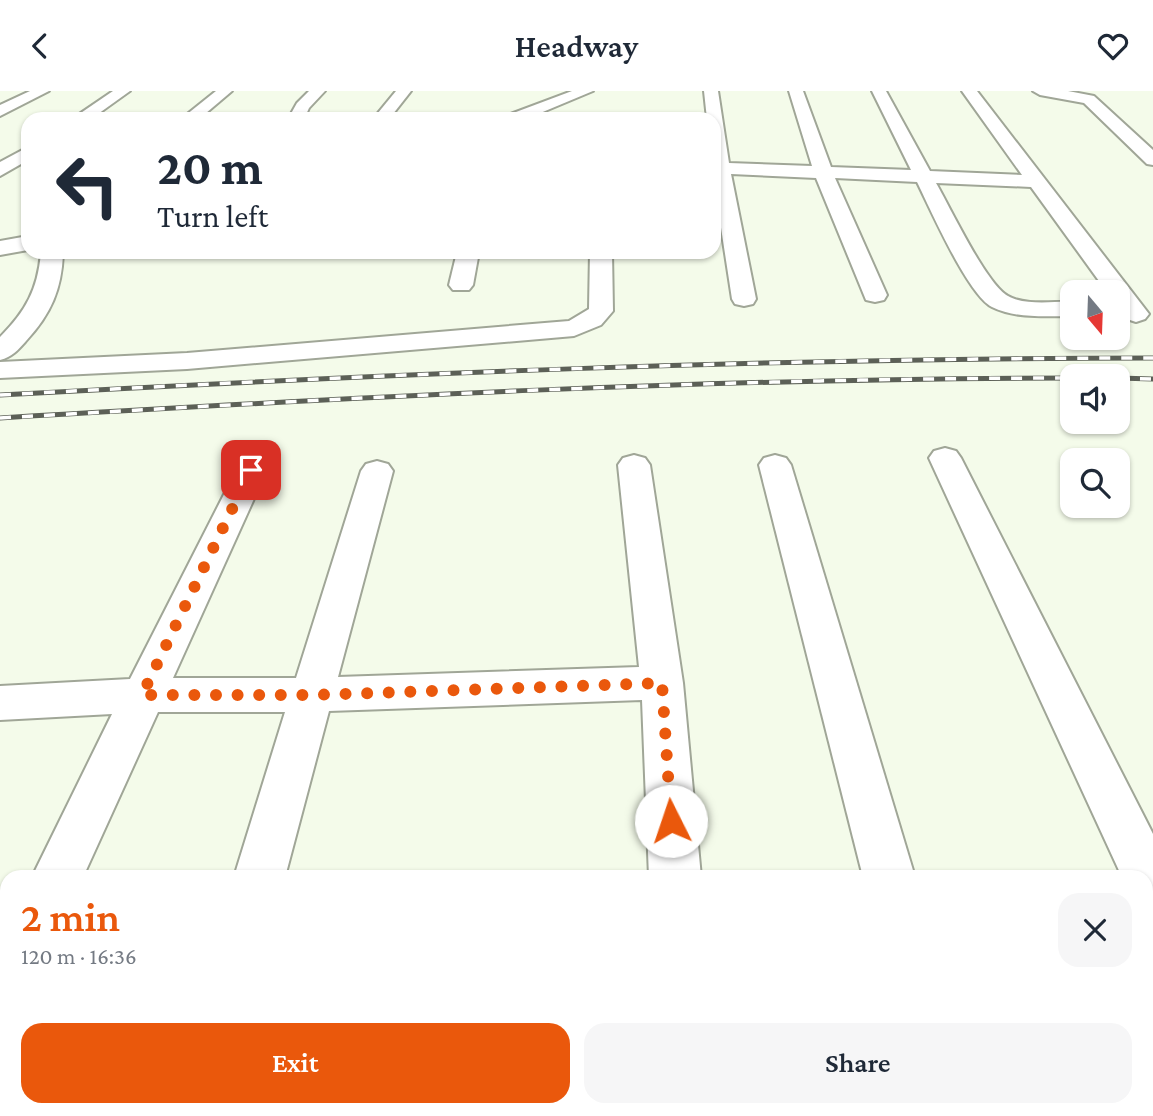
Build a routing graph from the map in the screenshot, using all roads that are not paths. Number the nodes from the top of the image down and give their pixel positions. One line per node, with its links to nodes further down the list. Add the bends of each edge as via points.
1 (42, 91): 13 (street)
2 (123, 91): 14 (street)
3 (225, 91): 15 (street)
4 (318, 91): 16 (street)
5 (404, 91): 17 (street)
6 (586, 91): 19 (street)
7 (711, 91): 20 (street)
8 (796, 91): 27 (street)
9 (879, 91): 28 (street)
10 (969, 91): 29 (street)
11 (1040, 91): 21 (street, via 1086,97)
12 (508, 100): 18 (street)
13 (0, 111)
14 (91, 112)
15 (198, 112)
16 (299, 112)
17 (387, 112)
18 (500, 112)
19 (530, 112)
20 (713, 112)
21 (1113, 121): 22 (street); 24 (street)
22 (1140, 122)
23 (21, 156): 26 (street)
24 (1153, 160)
25 (721, 168): 27 (street)
26 (0, 170)
27 (823, 172): 28 (street); 37 (street)
28 (925, 177): 29 (street); 39 (street, via 992,298 1010,305)
29 (1035, 181): 40 (street)
30 (721, 187): 38 (street)
31 (21, 244): 32 (street)
32 (0, 248)
33 (52, 259): 41 (street, via 45,300)
34 (467, 259): 36 (street)
35 (601, 259): 42 (street, via 601,311 575,328 187,361)
36 (461, 285)
37 (875, 295)
38 (744, 299)
39 (1060, 308)
40 (1136, 313)
41 (0, 352)
42 (0, 370)
43 (945, 458): 56 (street)
44 (634, 465): 48 (street)
45 (775, 465): 55 (street)
46 (251, 470): 49 (street)
47 (377, 471): 50 (street)
48 (662, 683): 50 (street); 54 (street)
49 (142, 695): 50 (street); 51 (street); 52 (street)
50 (313, 695): 53 (street)
51 (0, 703)
52 (60, 870)
53 (262, 870)
54 (675, 870)
55 (888, 870)
56 (1145, 870)

